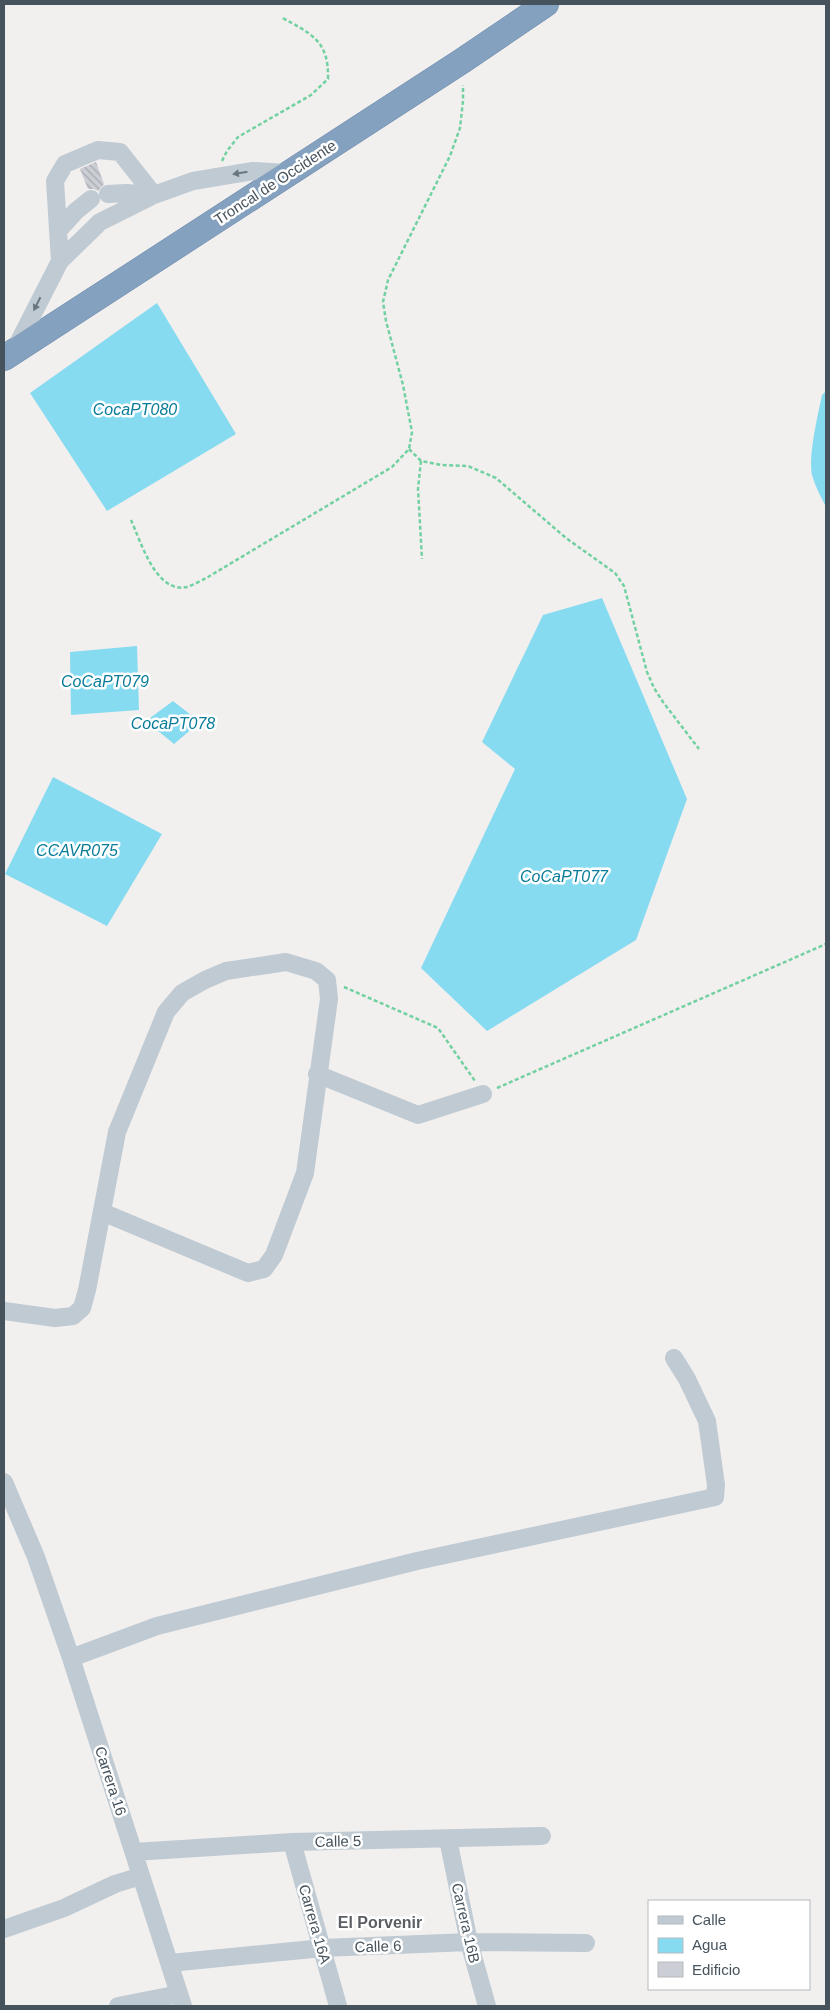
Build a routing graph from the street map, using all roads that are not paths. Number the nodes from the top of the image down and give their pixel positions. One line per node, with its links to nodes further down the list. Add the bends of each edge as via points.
1 (546, 4): 2 (highway, Troncal de Occidente)
2 (288, 173): 3 (street, one-way to 3, via 253,171 193,181); 6 (highway, Troncal de Occidente)
3 (154, 195): 4 (street, via 126,193 100,197 76,211); 4 (street, via 120,152 98,150 65,164 55,181); 5 (street, via 100,222)
4 (58, 230): 5 (street)
5 (60, 261): 6 (street, one-way to 6)
6 (8, 355)
7 (317, 1074): 8 (street, via 418,1115); 9 (street, via 305,1173 274,1254 264,1269 248,1273); 9 (street, via 328,999 326,980 316,971 286,962 226,971 182,993 166,1012 116,1132)
8 (483, 1094)
9 (102, 1212): 10 (street, via 82,1308 73,1316 55,1318)
10 (4, 1311)
11 (674, 1358): 13 (street, via 707,1421 715,1497 417,1561 244,1604 157,1626)
12 (4, 1482): 13 (street, Carrera 16, via 36,1556)
13 (71, 1658): 17 (street, Carrera 16)
14 (542, 1836): 15 (street, Calle 5)
15 (448, 1839): 16 (street, Calle 5); 20 (street, Carrera 16B)
16 (292, 1842): 17 (street, Calle 5); 22 (street, Carrera 16A)
17 (134, 1852): 18 (street, Carrera 16)
18 (141, 1876): 19 (street); 23 (street, Carrera 16)
19 (4, 1929)
20 (469, 1942): 21 (street, Calle 6); 22 (street, Calle 6); 27 (street, Carrera 16B)
21 (586, 1943)
22 (323, 1948): 23 (street, Calle 6); 26 (street, Carrera 16A)
23 (170, 1963): 24 (street, Carrera 16)
24 (181, 2000): 25 (street)
25 (118, 2006)
26 (338, 2006)
27 (487, 2006)

